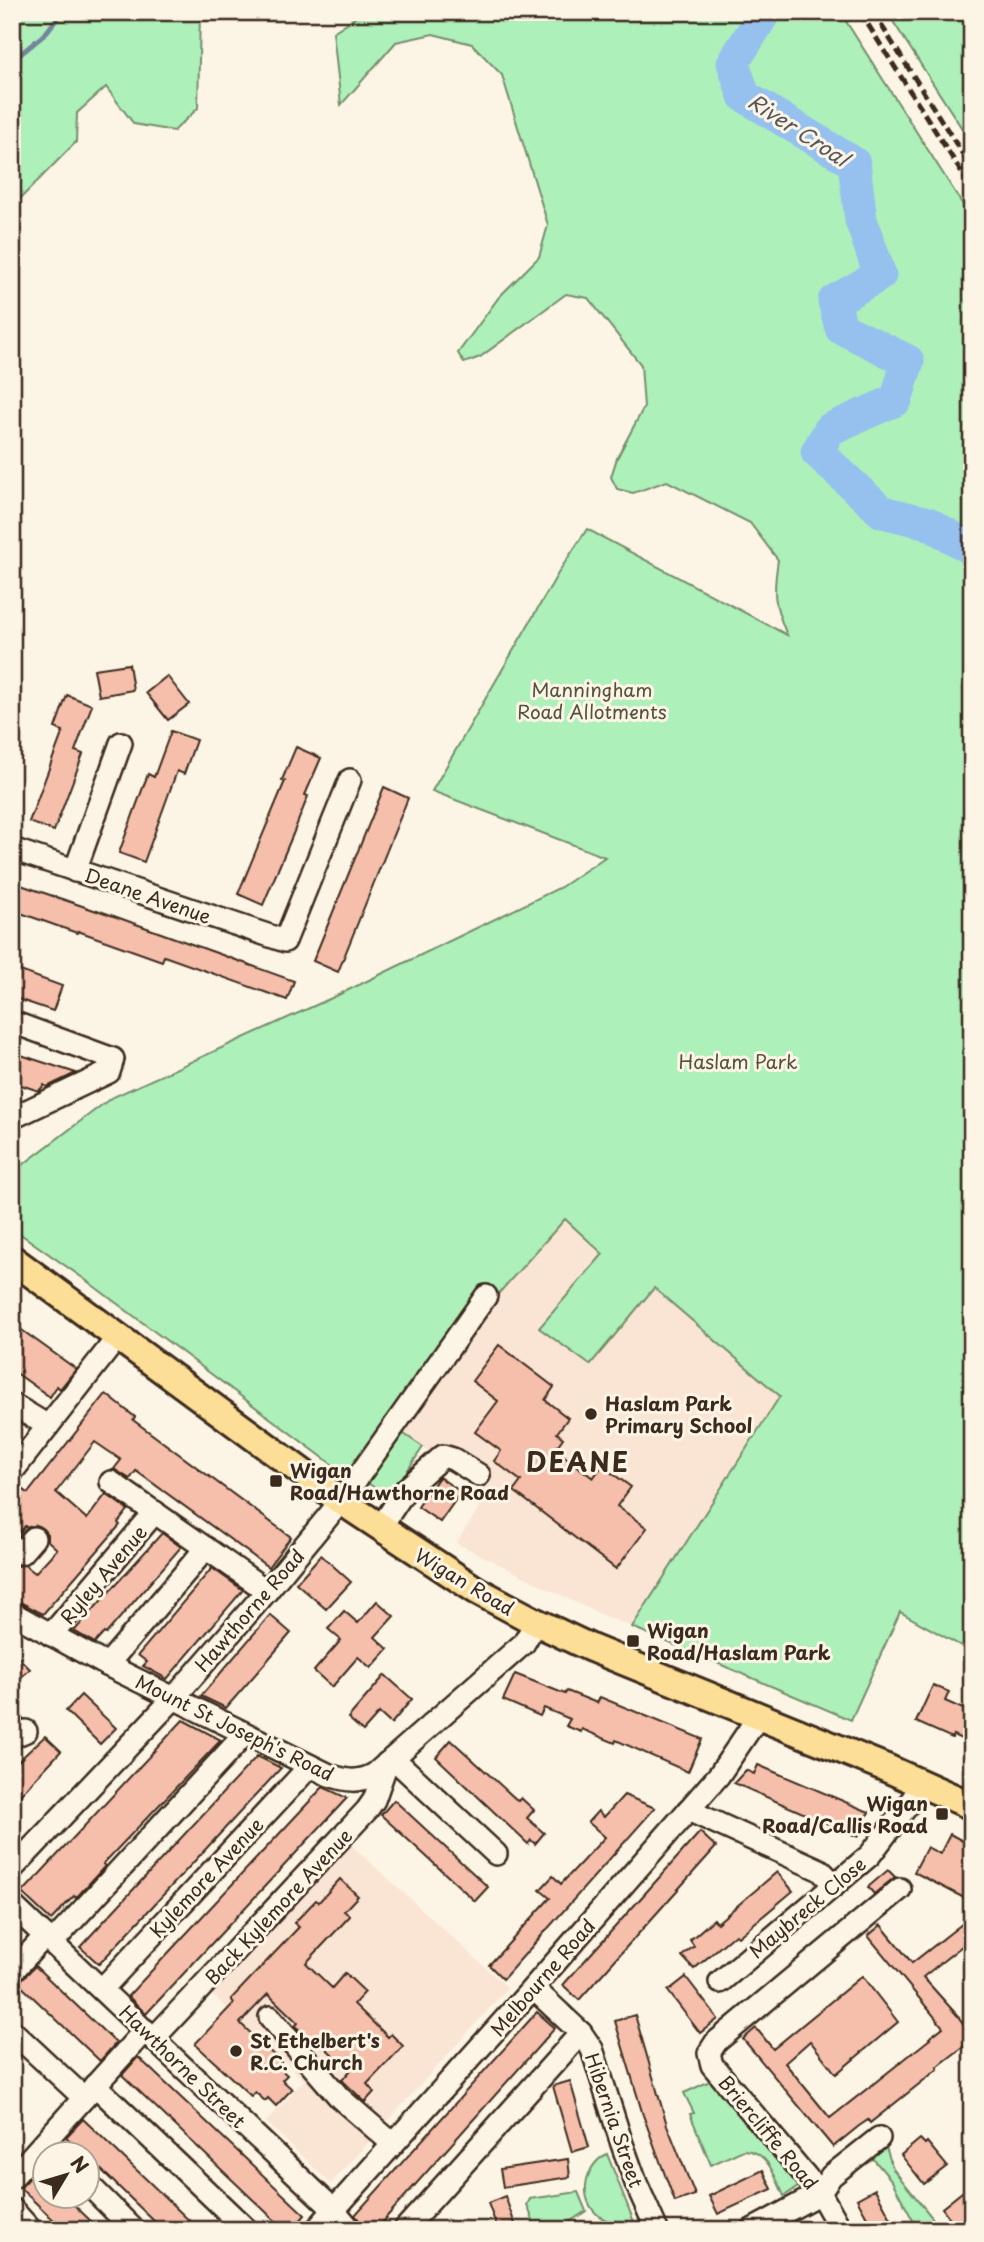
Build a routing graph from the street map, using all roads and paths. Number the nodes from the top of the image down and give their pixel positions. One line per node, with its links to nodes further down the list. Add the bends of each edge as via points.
1 (121, 743): 4 (street)
2 (350, 780): 4 (street, Deane Avenue, via 285,941)
3 (12, 849): 4 (street, Deane Avenue)
4 (75, 871)
5 (12, 1023): 6 (street, via 113,1059 109,1072)
6 (12, 1118)
7 (12, 1259): 9 (main road, Wigan Road)
8 (486, 1296): 15 (street, Hawthorne Road)
9 (117, 1338): 11 (street); 15 (main road, Wigan Road)
10 (12, 1404): 11 (street)
11 (48, 1426): 12 (street)
12 (12, 1472)
13 (479, 1475): 17 (street, via 443,1456 406,1489)
14 (111, 1482): 16 (street)
15 (341, 1501): 17 (main road, Wigan Road); 21 (street, Hawthorne Road)
16 (155, 1512): 20 (street); 24 (street, Ryley Avenue)
17 (380, 1528): 23 (main road, Wigan Road, via 476,1590)
18 (34, 1538): 19 (street, via 22,1553)
19 (12, 1546)
20 (206, 1548): 21 (street); 25 (street)
21 (267, 1591): 26 (street, Hawthorne Road)
22 (12, 1613): 24 (street, Mount St Joseph's Road)
23 (536, 1622): 27 (main road, Wigan Road); 29 (street, Mount St Joseph's Road, via 524,1643)
24 (51, 1635): 25 (street, Mount St Joseph's Road)
25 (107, 1665): 26 (street, Mount St Joseph's Road)
26 (173, 1699): 28 (street, Mount St Joseph's Road); 35 (street, Hawthorne Road)
27 (758, 1717): 31 (main road, Wigan Road); 33 (street, Melbourne Road, via 719,1775)
28 (245, 1734): 30 (street, Mount St Joseph's Road); 39 (street)
29 (390, 1761): 30 (street, Mount St Joseph's Road, via 362,1781 349,1781); 34 (street); 47 (street, Back Kylemore Avenue, via 367,1810)
30 (310, 1766): 43 (street, Kylemore Avenue)
31 (923, 1784): 32 (main road, Wigan Road); 36 (street, Maybreck Close, via 877,1847)
32 (972, 1806)
33 (688, 1810): 36 (street, via 820,1870); 42 (street, Melbourne Road)
34 (496, 1854)
35 (12, 1870)
36 (835, 1885): 41 (street, Maybreck Close, via 736,1956)
37 (900, 1889): 54 (street, Briercliffe Road, via 845,1923 709,2053 712,2065)
38 (12, 1905): 39 (street, Hawthorne Street)
39 (49, 1939): 40 (street); 43 (street, Hawthorne Street)
40 (12, 1972)
41 (720, 1982)
42 (533, 1988): 46 (street, Hibernia Street); 51 (street, Melbourne Road)
43 (102, 1989): 47 (street, Hawthorne Street)
44 (270, 2017): 51 (street, via 340,2098)
45 (12, 2031): 48 (street)
46 (582, 2033): 63 (street); 64 (street, Hibernia Street, via 592,2049 622,2144)
47 (149, 2034): 48 (street, Back Kylemore Avenue); 57 (street, Hawthorne Street)
48 (90, 2092): 50 (street, Back Kylemore Avenue); 60 (street)
49 (879, 2137): 54 (street, via 831,2176)
50 (56, 2140)
51 (393, 2144): 57 (street, Melbourne Road)
52 (32, 2162): 53 (street, Back Kylemore Avenue)
53 (12, 2178)
54 (820, 2193): 65 (street); 66 (street, Briercliffe Road)
55 (102, 2198): 59 (street)
56 (12, 2209): 58 (street)
57 (334, 2210): 61 (street, Melbourne Road); 62 (street, Hawthorne Street)
58 (31, 2230)
59 (134, 2230)
60 (247, 2230)
61 (316, 2230)
62 (351, 2230)
63 (404, 2230)
64 (657, 2230)
65 (752, 2230)
66 (841, 2230)

